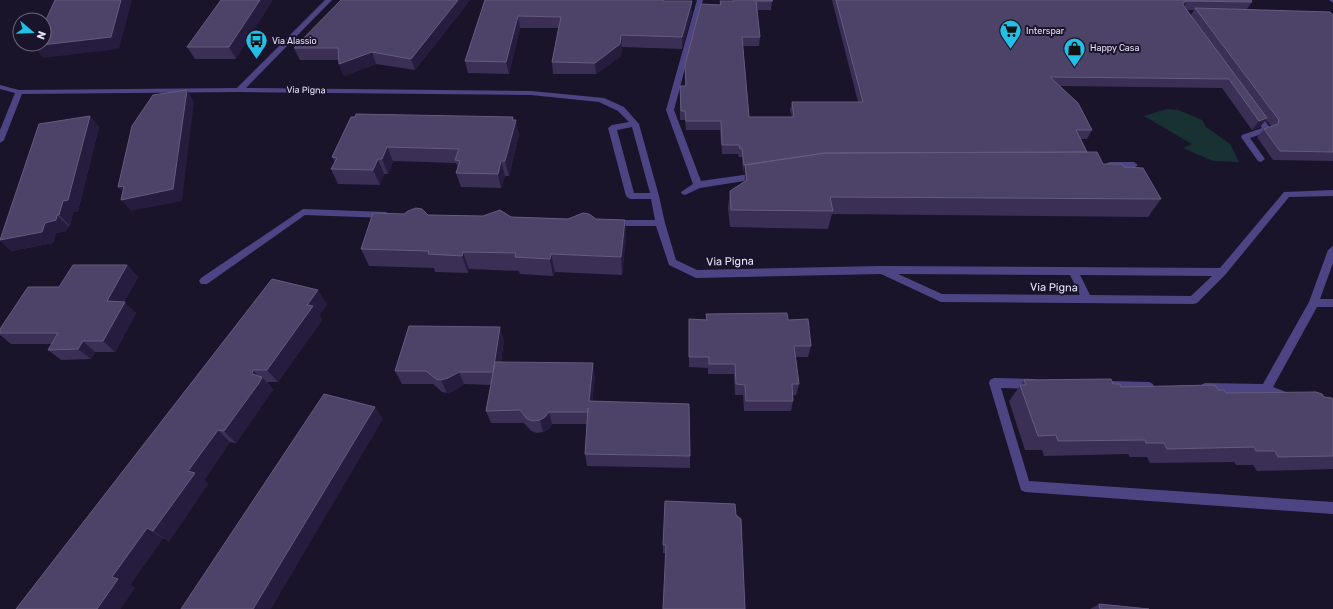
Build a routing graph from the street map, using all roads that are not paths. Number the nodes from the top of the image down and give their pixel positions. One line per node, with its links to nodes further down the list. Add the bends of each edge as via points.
1 (329, 0): 4 (street)
2 (700, 0): 13 (street, via 670,110)
3 (0, 87): 5 (street, Via Pigna)
4 (240, 90): 5 (street, Via Pigna); 7 (street, Via Pigna, via 532,93 601,100 621,109)
5 (19, 92): 8 (street)
6 (1248, 103): 9 (street, via 1267,129 1245,137)
7 (635, 124): 16 (street, Via Pigna); 16 (street, via 612,128 630,196)
8 (0, 140)
9 (1261, 159)
10 (1134, 165): 11 (street)
11 (1102, 166)
12 (768, 174): 13 (street)
13 (698, 185): 14 (street)
14 (685, 192)
15 (1333, 193): 23 (street, Via Pigna, via 1287,194)
16 (655, 196): 19 (street, Via Pigna)
17 (399, 216): 24 (street, via 303,212)
18 (606, 223): 19 (street)
19 (660, 223): 21 (street, Via Pigna, via 672,262 696,274)
20 (1333, 250): 26 (street)
21 (880, 270): 22 (street, Via Pigna); 25 (street, Via Pigna, via 941,298)
22 (1073, 271): 23 (street, Via Pigna); 25 (street)
23 (1222, 272): 25 (street, Via Pigna, via 1193,300)
24 (204, 281)
25 (1087, 299)
26 (1314, 303): 27 (street); 32 (street)
27 (1333, 303)
28 (1048, 384): 34 (street, via 994,383 1025,486)
29 (1095, 385): 30 (street)
30 (1157, 387)
31 (1196, 388): 32 (street)
32 (1266, 389): 33 (street)
33 (1300, 403)
34 (1333, 508)

